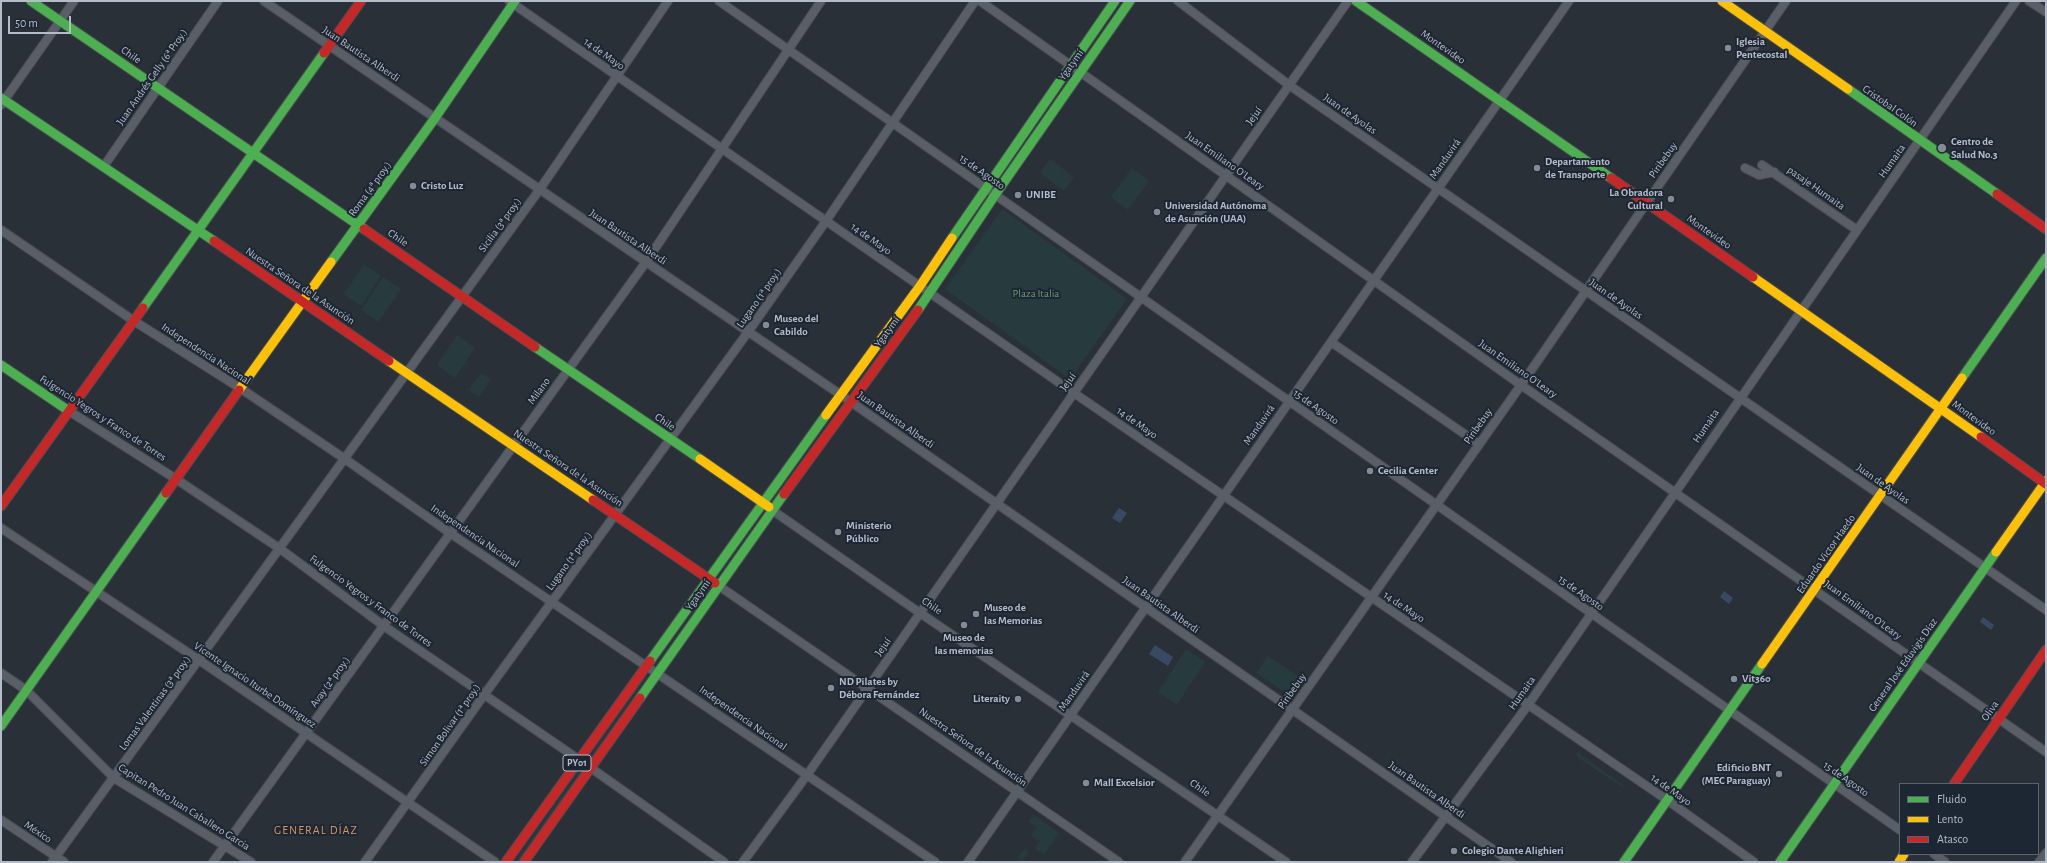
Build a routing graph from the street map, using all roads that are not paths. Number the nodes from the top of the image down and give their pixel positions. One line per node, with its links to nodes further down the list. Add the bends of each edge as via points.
1 (31, 1): 23 (street, Chile)
2 (74, 1): 23 (street)
3 (218, 1): 31 (street, Juan Andrés Gelly (6ª Proy.))
4 (264, 1): 25 (street, Juan Bautista Alberdi)
5 (361, 1): 25 (street)
6 (668, 1): 29 (street, Sicilia (3ª proy.))
7 (719, 1): 26 (street, 15 de Agosto)
8 (821, 1): 26 (street, Milano)
9 (975, 1): 35 (street, Lugano (1ª proy.))
10 (980, 1): 27 (street, Juan Emiliano O'Leary)
11 (1115, 1): 27 (street, Ygatymí)
12 (1130, 1): 28 (street, Ygatymí)
13 (1178, 1): 30 (street, Juan de Ayolas)
14 (1348, 1): 30 (street, Jejuí)
15 (1356, 1): 33 (street, Montevideo)
16 (1569, 1): 33 (street, Manduvirá)
17 (1722, 1): 24 (street, Cristobal Colón)
18 (1786, 1): 24 (street, Piribebuy)
19 (2016, 1): 36 (street, Humaita)
20 (2029, 1): 22 (street)
21 (512, 2): 29 (street, 14 de Mayo); 34 (street, Roma (4ª proy.))
22 (2046, 12)
23 (60, 21): 31 (street, Chile); 32 (street)
24 (1765, 32): 36 (street, Cristobal Colón); 48 (street, Piribebuy)
25 (330, 46): 34 (street, Juan Bautista Alberdi); 38 (street)
26 (788, 50): 35 (street, 15 de Agosto); 37 (street, Milano)
27 (1071, 65): 28 (street, Juan Emiliano O'Leary); 44 (street, Ygatymí)
28 (1081, 72): 43 (street, Juan Emiliano O'Leary); 47 (street, Ygatymí)
29 (617, 76): 37 (street, 14 de Mayo); 46 (street, Sicilia (3ª proy.))
30 (1289, 85): 43 (street, Jejuí); 45 (street, Juan de Ayolas)
31 (158, 89): 38 (street, Chile); 40 (street, Juan Andrés Gelly (6ª Proy.))
32 (2, 101): 40 (street, Nuestra Señora de la Asunción)
33 (1499, 101): 45 (street, Manduvirá); 48 (street, Montevideo)
34 (435, 118): 46 (street, Juan Bautista Alberdi); 50 (street, Roma (4ª proy.))
35 (892, 123): 44 (street, 15 de Agosto); 49 (street, Lugano (1ª proy.))
36 (1919, 141): 51 (street, Cristobal Colón); 53 (street, Humaita)
37 (722, 149): 49 (street, 14 de Mayo); 56 (street, Milano)
38 (254, 154): 50 (street, Chile); 54 (street)
39 (1762, 165): 42 (street, pasaje Humaita)
40 (104, 166): 54 (street, Nuestra Señora de la Asunción)
41 (1745, 168): 42 (street, via 1759,175)
42 (1774, 172): 53 (street, pasaje Humaita)
43 (1226, 175): 57 (street, Juan Emiliano O'Leary); 62 (street, Jejuí)
44 (985, 188): 47 (street, 15 de Agosto); 58 (street, Ygatymí)
45 (1438, 188): 57 (street, Manduvirá); 59 (street, Juan de Ayolas)
46 (540, 189): 56 (street, Juan Bautista Alberdi); 61 (street, Sicilia (3ª proy.))
47 (995, 195): 60 (street, Ygatymí); 62 (street, 15 de Agosto)
48 (1646, 203): 59 (street, Piribebuy); 64 (street, Montevideo)
49 (826, 221): 58 (street, 14 de Mayo); 66 (street, Lugano (1ª proy.))
50 (358, 226): 61 (street, Chile); 63 (street, Roma (4ª proy.))
51 (2046, 229)
52 (1, 230): 65 (street, Independencia Nacional)
53 (1857, 230): 64 (street, Humaita)
54 (198, 232): 63 (street, Nuestra Señora de la Asunción); 65 (street)
55 (2046, 258): 78 (street, Eduardo Victor Haedo)
56 (646, 262): 66 (street, Juan Bautista Alberdi); 69 (street, Milano)
57 (1374, 280): 67 (street, Manduvirá); 71 (street, Juan Emiliano O'Leary)
58 (920, 286): 60 (street, 14 de Mayo); 74 (street, Ygatymí)
59 (1586, 291): 71 (street, Piribebuy); 75 (street, Juan de Ayolas)
60 (930, 294): 73 (street, 14 de Mayo); 76 (street, Ygatymí)
61 (462, 297): 69 (street, Chile); 70 (street, Sicilia (3ª proy.))
62 (1141, 297): 73 (street, Jejuí); 77 (street, 15 de Agosto)
63 (302, 301): 70 (street, Nuestra Señora de la Asunción); 72 (street, Roma (4ª proy.))
64 (1801, 311): 75 (street, Humaita); 78 (street, Montevideo)
65 (134, 321): 72 (street, Independencia Nacional); 79 (street)
66 (748, 332): 74 (street, Juan Bautista Alberdi); 80 (street, Lugano (1ª proy.))
67 (1331, 342): 77 (street, Manduvirá); 81 (street)
68 (1, 365): 79 (street, Fulgencio Yegros y Franco de Torres)
69 (568, 369): 80 (street, Chile); 82 (street, Milano)
70 (408, 373): 82 (street, Nuestra Señora de la Asunción); 83 (street, Sicilia (3ª proy.))
71 (1521, 385): 81 (street, Piribebuy); 86 (street, Juan Emiliano O'Leary)
72 (240, 388): 83 (street, Independencia Nacional); 84 (street, Roma (4ª proy.))
73 (1074, 393): 87 (street, 14 de Mayo); 90 (street, Jejuí)
74 (841, 395): 76 (street, Juan Bautista Alberdi); 89 (street, Ygatymí)
75 (1739, 397): 86 (street, Humaita); 88 (street, Juan de Ayolas)
76 (851, 402): 90 (street, Juan Bautista Alberdi); 93 (street, Ygatymí)
77 (1289, 402): 87 (street, Manduvirá); 91 (street, 15 de Agosto)
78 (1942, 409): 85 (street, Montevideo); 88 (street, Eduardo Victor Haedo)
79 (69, 411): 84 (street, Fulgencio Yegros y Franco de Torres); 92 (street)
80 (670, 439): 89 (street, Chile); 94 (street, Lugano (1ª proy.))
81 (1479, 444): 91 (street, Piribebuy)
82 (514, 445): 94 (street, Nuestra Señora de la Asunción); 96 (street, Milano)
83 (345, 459): 96 (street, Independencia Nacional); 97 (street, Lomas Valentinas (3ª proy.))
84 (176, 479): 97 (street, Fulgencio Yegros y Franco de Torres); 102 (street, Roma (4ª proy.))
85 (2046, 483): 98 (street, General José Eduvigis Díaz)
86 (1675, 492): 101 (street, Juan Emiliano O'Leary); 108 (street, Humaita)
87 (1224, 496): 103 (street, 14 de Mayo); 105 (street, Manduvirá)
88 (1881, 496): 98 (street, Juan de Ayolas); 101 (street, Eduardo Victor Haedo)
89 (762, 503): 93 (street, Chile); 99 (street, Ygatymí)
90 (996, 504): 105 (street, Juan Bautista Alberdi); 107 (street, Jejuí)
91 (1436, 505): 103 (street, Piribebuy); 108 (street, 15 de Agosto)
92 (1, 506)
93 (772, 510): 100 (street, Ygatymí); 107 (street, Chile)
94 (616, 514): 99 (street, Nuestra Señora de la Asunción); 104 (street, Lugano (1ª proy.))
95 (1, 528): 102 (street, Vicente Ignacio Iturbe Domínguez)
96 (450, 533): 104 (street, Independencia Nacional); 109 (street, Avay (2ª proy.))
97 (279, 548): 109 (street, Fulgencio Yegros y Franco de Torres); 111 (street, Lomas Valentinas (3ª proy.))
98 (1985, 568): 106 (street, Juan de Ayolas); 112 (street, General José Eduvigis Díaz)
99 (708, 578): 100 (street, Nuestra Señora de la Asunción); 113 (street, Ygatymí / PY01)
100 (719, 586): 114 (street, Ygatymí); 116 (street, Nuestra Señora de la Asunción)
101 (1815, 589): 112 (street, Juan Emiliano O'Leary); 121 (street, Eduardo Victor Haedo)
102 (96, 591): 111 (street, Vicente Ignacio Iturbe Domínguez); 117 (street, Roma (4ª proy.))
103 (1371, 598): 119 (street, 14 de Mayo); 120 (street, Piribebuy)
104 (553, 602): 113 (street, Independencia Nacional); 118 (street, Simon Bolivar (1ª proy.))
105 (1145, 608): 120 (street, Juan Bautista Alberdi); 122 (street, Manduvirá)
106 (2046, 610)
107 (920, 613): 116 (street, Jejuí); 122 (street, Chile)
108 (1591, 613): 119 (street, Humaita); 121 (street, 15 de Agosto)
109 (384, 626): 118 (street, Fulgencio Yegros y Franco de Torres); 125 (street, Avay (2ª proy.))
110 (2046, 650): 123 (street, Oliva)
111 (199, 660): 125 (street, Vicente Ignacio Iturbe Domínguez); 130 (street, Lomas Valentinas (3ª proy.))
112 (1919, 664): 123 (street, Juan Emiliano O'Leary); 132 (street, General José Eduvigis Díaz)
113 (647, 665): 114 (street, Independencia Nacional); 127 (street, PY01)
114 (657, 672): 128 (street, PY01); 129 (street, Independencia Nacional)
115 (1, 673): 117 (street, Capitan Pedro Juan Caballero Garcia)
116 (867, 688): 129 (street, Jejuí); 133 (street, Nuestra Señora de la Asunción)
117 (26, 690): 124 (street, Roma (4ª proy.)); 130 (street, Capitan Pedro Juan Caballero Garcia)
118 (484, 695): 127 (street, Fulgencio Yegros y Franco de Torres); 135 (street, Simon Bolivar (1ª proy.))
119 (1528, 705): 134 (street, 14 de Mayo); 137 (street, Humaita)
120 (1292, 710): 136 (street, Piribebuy); 137 (street, Juan Bautista Alberdi)
121 (1730, 711): 132 (street, 15 de Agosto); 134 (street, Eduardo Victor Haedo)
122 (1071, 714): 133 (street, Manduvirá); 136 (street, Chile)
123 (1999, 720): 126 (street, Juan Emiliano O'Leary); 131 (street, Oliva)
124 (1, 726)
125 (307, 733): 135 (street, Vicente Ignacio Iturbe Domínguez); 140 (street, Avay (2ª proy.))
126 (2046, 752)
127 (579, 760): 128 (street, Fulgencio Yegros y Franco de Torres); 149 (street, PY01)
128 (590, 768): 150 (street, PY01); 151 (street, Fulgencio Yegros y Franco de Torres)
129 (807, 775): 152 (street, Jejuí); 153 (street, Independencia Nacional)
130 (114, 778): 140 (street, Capitan Pedro Juan Caballero Garcia); 143 (street, Lomas Valentinas (3ª proy.))
131 (1955, 783)
132 (1834, 784): 139 (street, 15 de Agosto); 162 (street, General José Eduvigis Díaz)
133 (1017, 792): 154 (street, Manduvirá); 155 (street, Nuestra Señora de la Asunción)
134 (1667, 800): 160 (street, Eduardo Victor Haedo); 161 (street, 14 de Mayo)
135 (408, 802): 147 (street, Simon Bolivar (1ª proy.)); 148 (street, Vicente Ignacio Iturbe Domínguez)
136 (1218, 815): 156 (street, Piribebuy); 157 (street, Chile)
137 (1445, 816): 158 (street, Humaita); 159 (street, Juan Bautista Alberdi)
138 (1, 820): 143 (street, México)
139 (1899, 829)
140 (225, 846): 145 (street, Avay (2ª proy.)); 146 (street, Capitan Pedro Juan Caballero Garcia)
141 (2046, 852): 164 (street)
142 (1935, 855): 163 (street)
143 (54, 860): 144 (street, México)
144 (64, 862)
145 (213, 862)
146 (251, 862)
147 (365, 862)
148 (496, 862)
149 (506, 862)
150 (524, 862)
151 (724, 862)
152 (743, 862)
153 (935, 862)
154 (968, 862)
155 (1119, 862)
156 (1185, 862)
157 (1286, 862)
158 (1412, 862)
159 (1511, 862)
160 (1624, 862)
161 (1754, 862)
162 (1780, 862)
163 (1945, 862)
164 (2039, 862)

